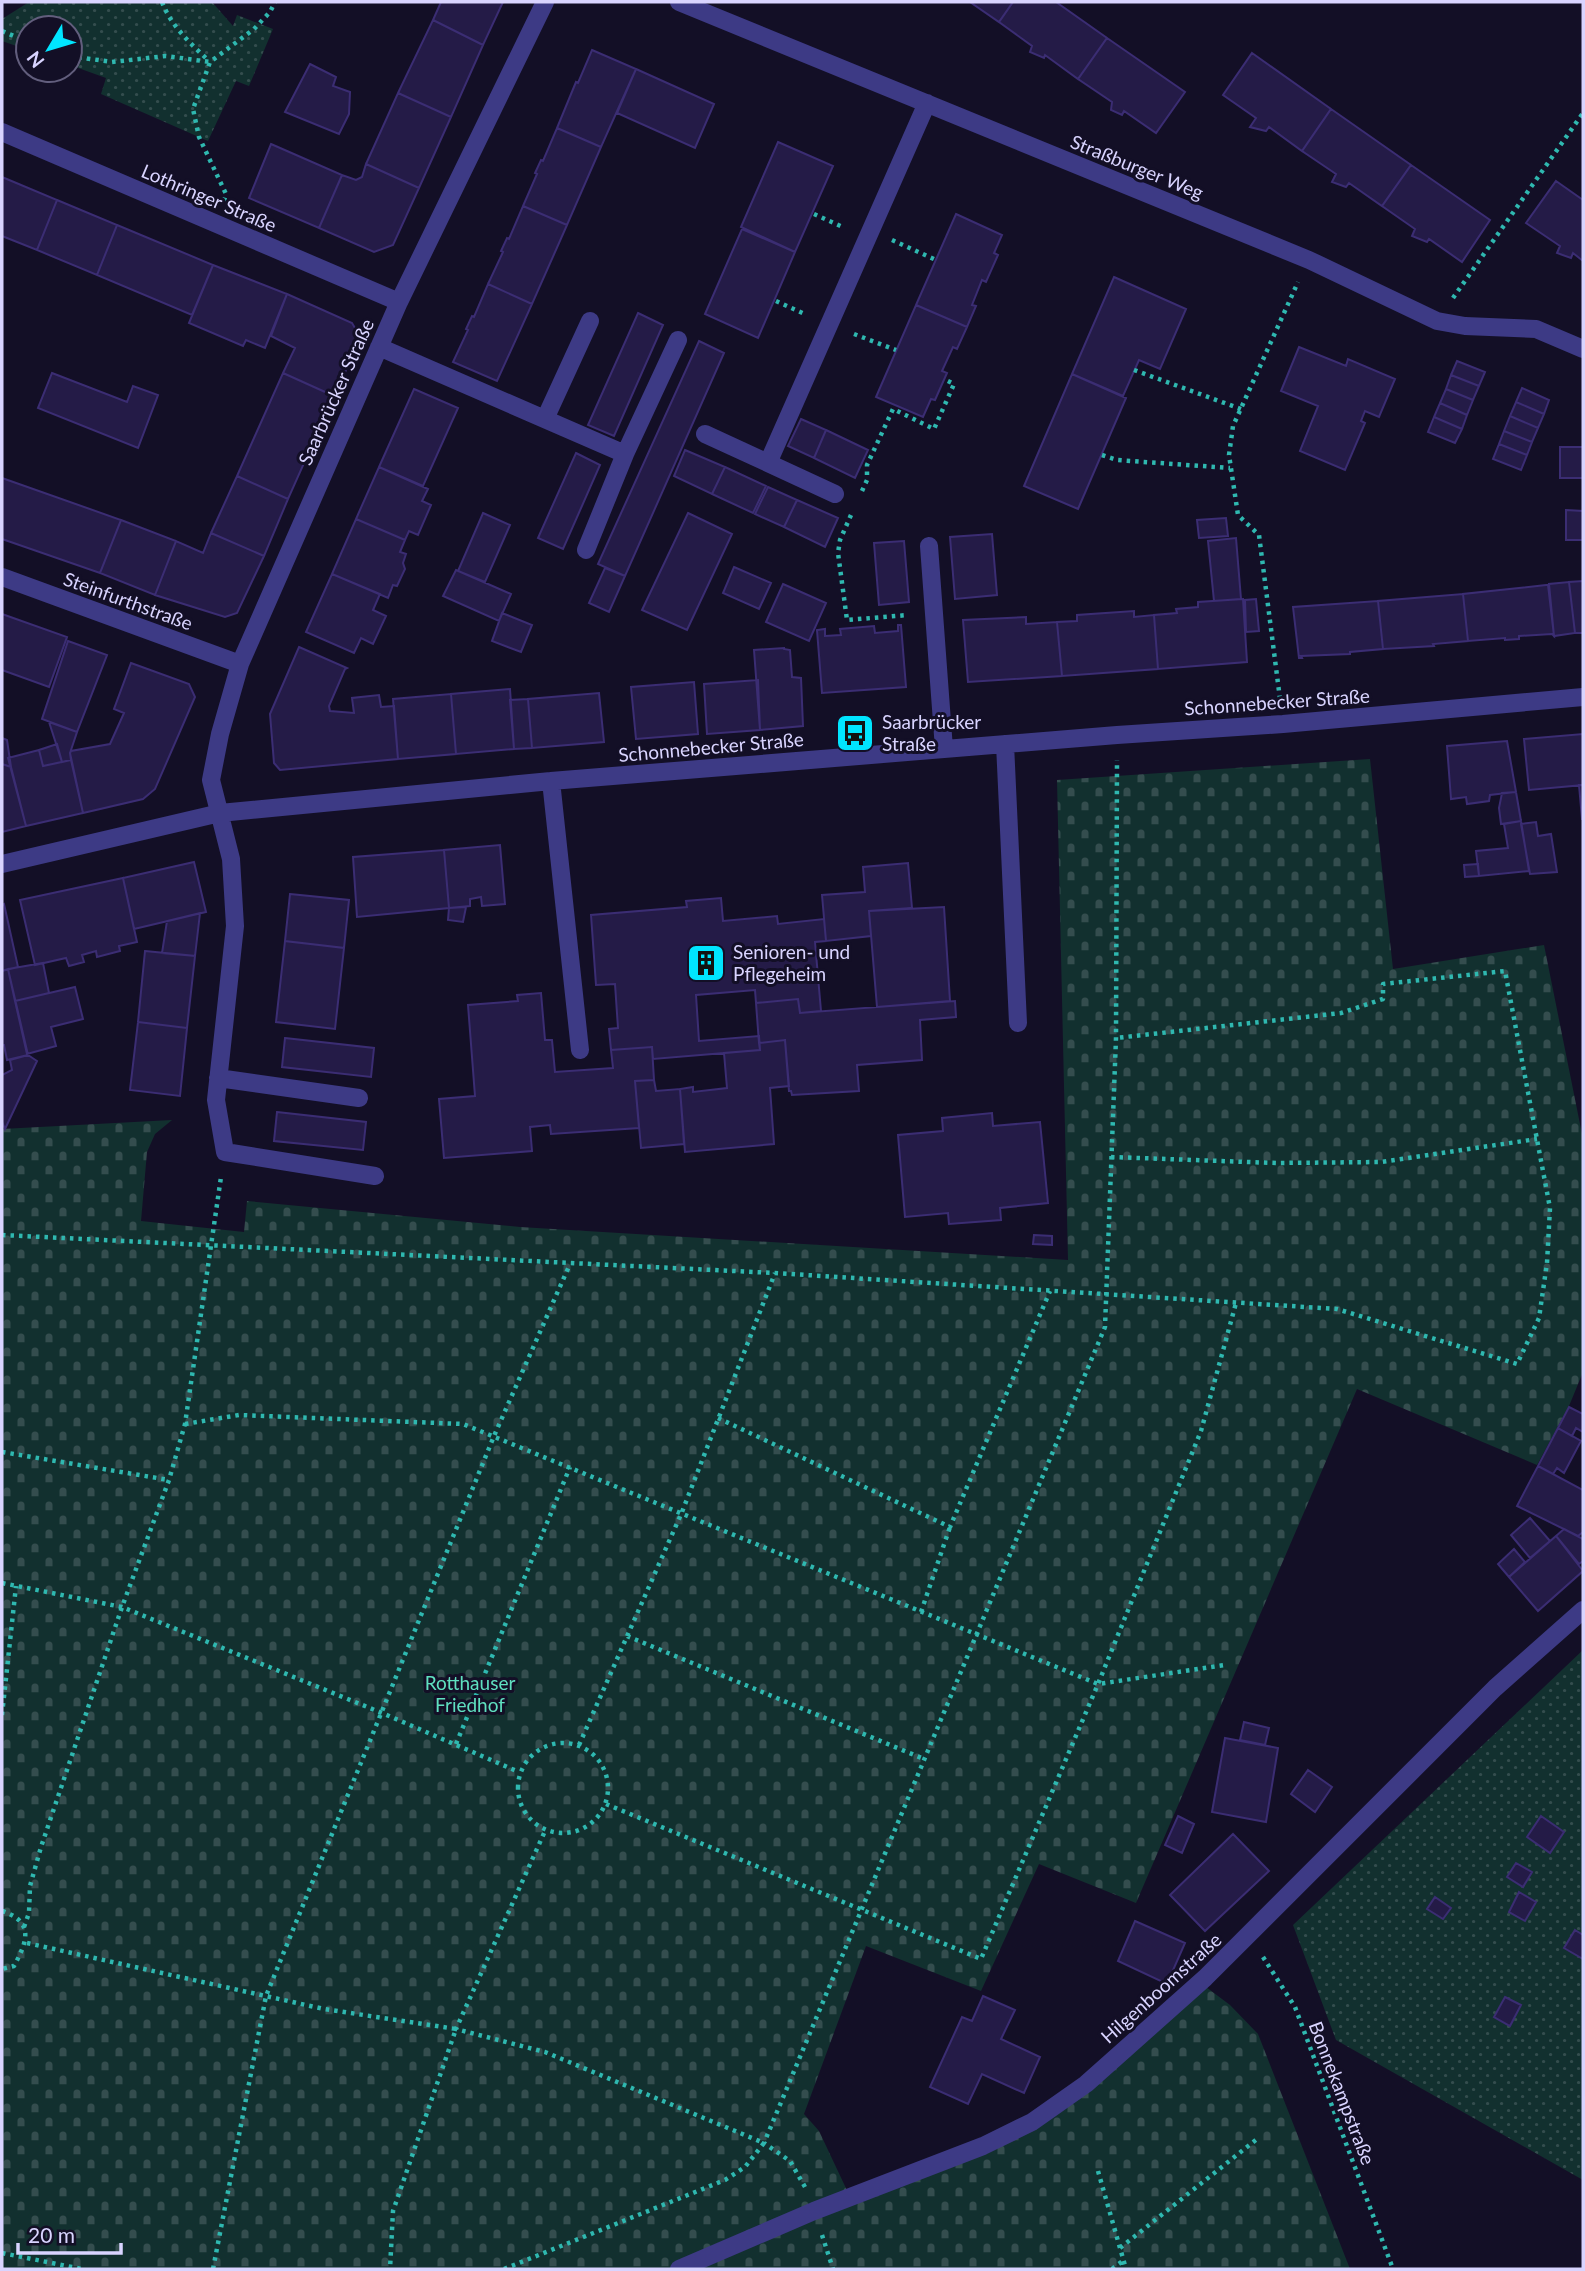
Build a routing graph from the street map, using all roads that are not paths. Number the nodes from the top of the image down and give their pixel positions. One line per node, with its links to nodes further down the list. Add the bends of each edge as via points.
1 (545, 2): 5 (street, Saarbrücker Straße)
2 (679, 2): 3 (street, Straßburger Weg)
3 (927, 103): 9 (street, Straßburger Weg, via 1309,260 1437,321 1536,330); 13 (street)
4 (2, 132): 5 (street, Lothringer Straße)
5 (399, 302): 8 (street, Saarbrücker Straße)
6 (590, 321): 10 (street)
7 (678, 340): 12 (street)
8 (379, 347): 10 (street); 18 (street, Saarbrücker Straße)
9 (1583, 349)
10 (545, 419): 12 (street)
11 (705, 434): 13 (street)
12 (625, 454): 16 (street)
13 (768, 463): 14 (street)
14 (835, 494)
15 (929, 546): 21 (street)
16 (586, 550)
17 (2, 577): 18 (street, Steinfurthstraße)
18 (240, 664): 23 (street, Saarbrücker Straße, via 211,780)
19 (1583, 697): 20 (street, Schonnebecker Straße)
20 (1005, 744): 21 (street, Schonnebecker Straße); 25 (street)
21 (944, 749): 22 (street, Schonnebecker Straße)
22 (551, 781): 23 (street, Schonnebecker Straße); 26 (street)
23 (220, 813): 24 (street, Schonnebecker Straße); 27 (street, via 231,859 235,926)
24 (2, 864)
25 (1018, 1023)
26 (580, 1050)
27 (218, 1078): 28 (street); 29 (street, via 216,1100 225,1152)
28 (359, 1098)
29 (375, 1176)
30 (1583, 1610): 31 (street, Hilgenboomstraße, via 1494,1688 1205,1978 1086,2084 1032,2122 983,2146)
31 (679, 2269)

